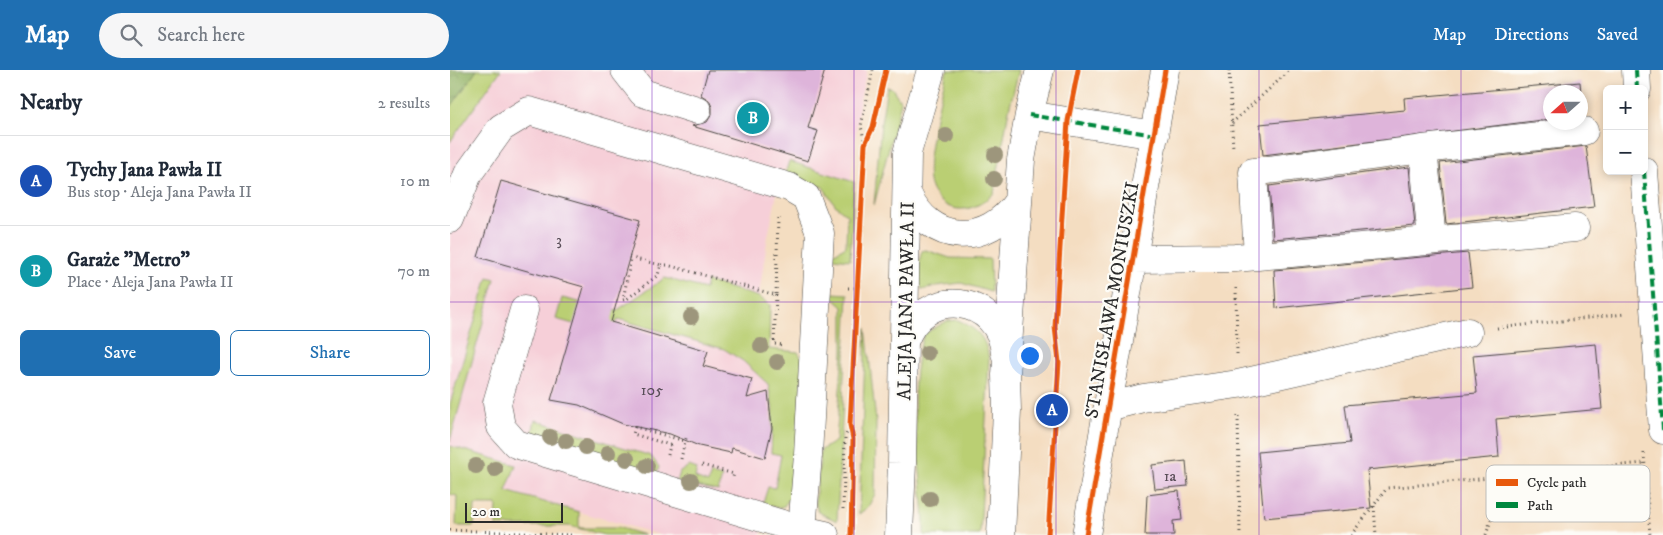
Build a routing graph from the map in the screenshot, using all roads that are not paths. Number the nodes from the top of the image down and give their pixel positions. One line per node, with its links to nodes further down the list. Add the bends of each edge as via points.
1 (625, 70): 7 (street, via 642,93)
2 (931, 70): 13 (street, ALEJA JANA PAWŁA II, via 907,153)
3 (1040, 70): 8 (street)
4 (1165, 70): 10 (street, STANISŁAWA MONIUSZKI)
5 (1636, 70): 6 (street)
6 (1637, 85)
7 (697, 110)
8 (1029, 115): 10 (street); 14 (street)
9 (1584, 131): 11 (street)
10 (1154, 135): 19 (street, STANISŁAWA MONIUSZKI)
11 (1423, 150): 17 (street); 18 (street, via 1253,172)
12 (1644, 175): 25 (street)
13 (907, 193): 14 (street, via 920,215 932,225 962,235 993,227); 22 (street, ALEJA JANA PAWŁA II)
14 (1018, 201): 23 (street)
15 (450, 219): 26 (street, via 468,174 501,128 530,111 789,187 806,197 820,233 808,455)
16 (1575, 228): 17 (street)
17 (1432, 240): 18 (street)
18 (1246, 257): 19 (street)
19 (1134, 259): 24 (street, STANISŁAWA MONIUSZKI)
20 (524, 310): 26 (street, via 497,403 501,427 516,444)
21 (1468, 332): 24 (street, via 1238,384 1143,398)
22 (904, 342): 23 (street, via 914,321 929,308 944,304 968,306 988,316 999,330); 27 (street, ALEJA JANA PAWŁA II)
23 (1006, 375): 28 (street)
24 (1108, 407): 29 (street, STANISŁAWA MONIUSZKI)
25 (1663, 430)
26 (820, 530)
27 (899, 535)
28 (1000, 535)
29 (1086, 535)

